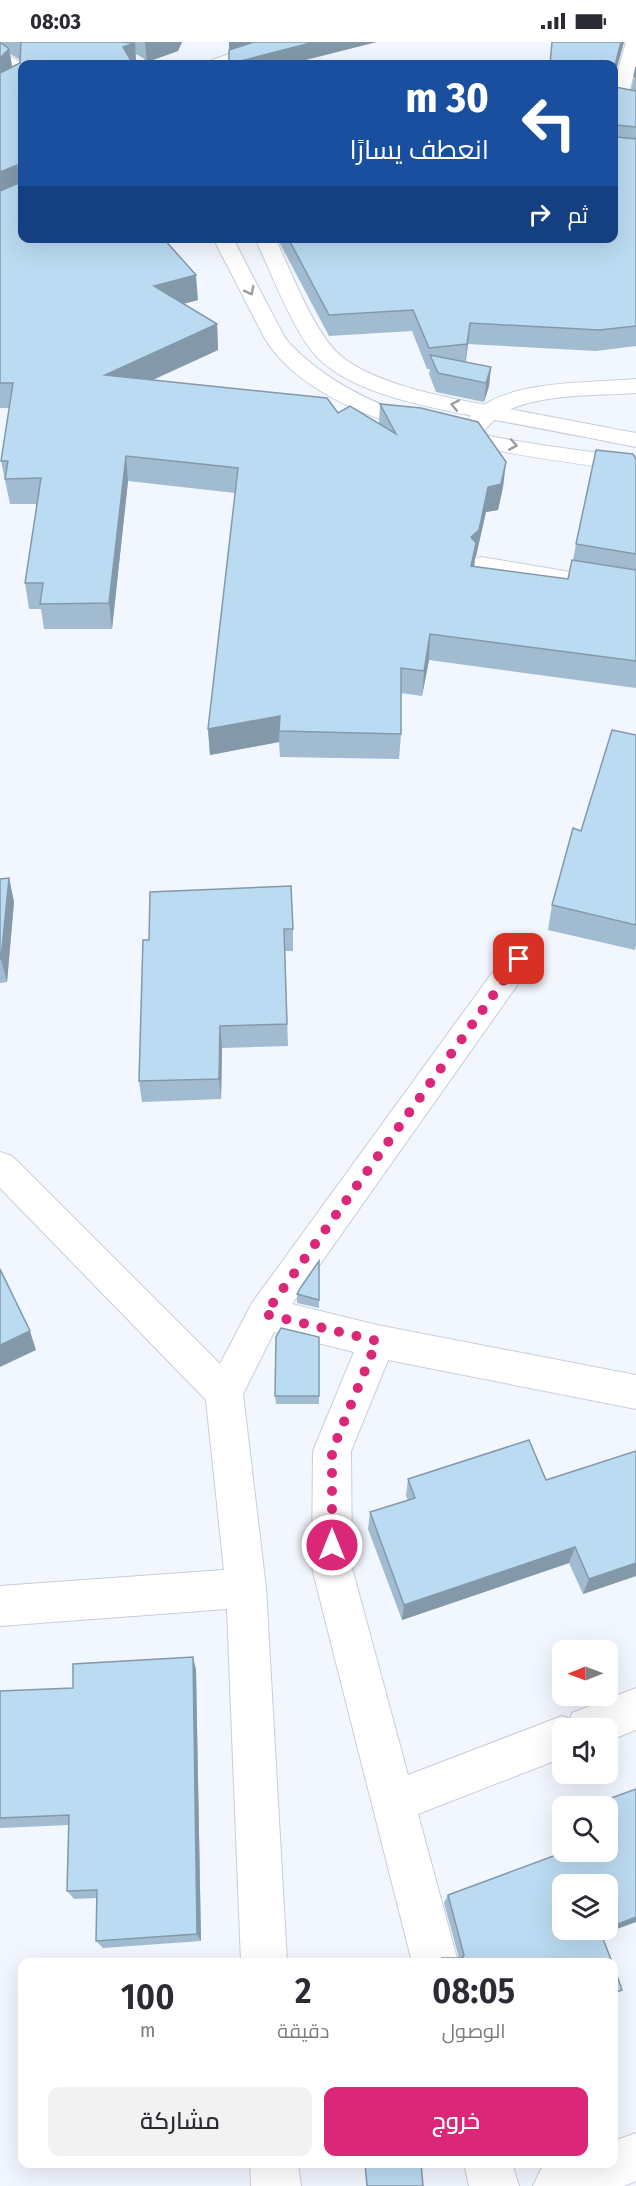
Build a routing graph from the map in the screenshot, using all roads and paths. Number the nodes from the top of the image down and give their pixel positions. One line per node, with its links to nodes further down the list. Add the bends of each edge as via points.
1 (279, 42): 4 (street)
2 (634, 42): 8 (street, via 619,97 620,102)
3 (4, 57): 5 (lane)
4 (229, 60)
5 (18, 67)
6 (18, 82): 7 (lane)
7 (0, 94)
8 (636, 105)
9 (227, 243): 12 (street, one-way to 12, via 279,345)
10 (267, 243): 11 (street, via 310,332)
11 (326, 354): 12 (street); 14 (street, one-way to 11, via 427,400 378,384)
12 (298, 364): 15 (street, via 327,387 364,405)
13 (636, 386): 14 (street, via 541,395 502,404)
14 (488, 412): 15 (street); 16 (street)
15 (466, 437): 17 (street, one-way to 17)
16 (636, 440)
17 (636, 465)
18 (481, 563): 19 (lane)
19 (636, 590)
20 (519, 959): 22 (street)
21 (0, 1166): 25 (street)
22 (265, 1314): 23 (street); 25 (street)
23 (377, 1341): 24 (street); 31 (street, via 332,1451 332,1568)
24 (636, 1392)
25 (224, 1393): 26 (street)
26 (246, 1587): 27 (street); 32 (street)
27 (0, 1606)
28 (636, 1709): 29 (street)
29 (613, 1718)
30 (552, 1741): 31 (street)
31 (392, 1803): 33 (street)
32 (264, 1958)
33 (434, 1958)
34 (636, 2157): 35 (street)
35 (618, 2164)
36 (274, 2168): 39 (street)
37 (489, 2168): 40 (street)
38 (606, 2168): 41 (street)
39 (276, 2186)
40 (494, 2186)
41 (558, 2186)

